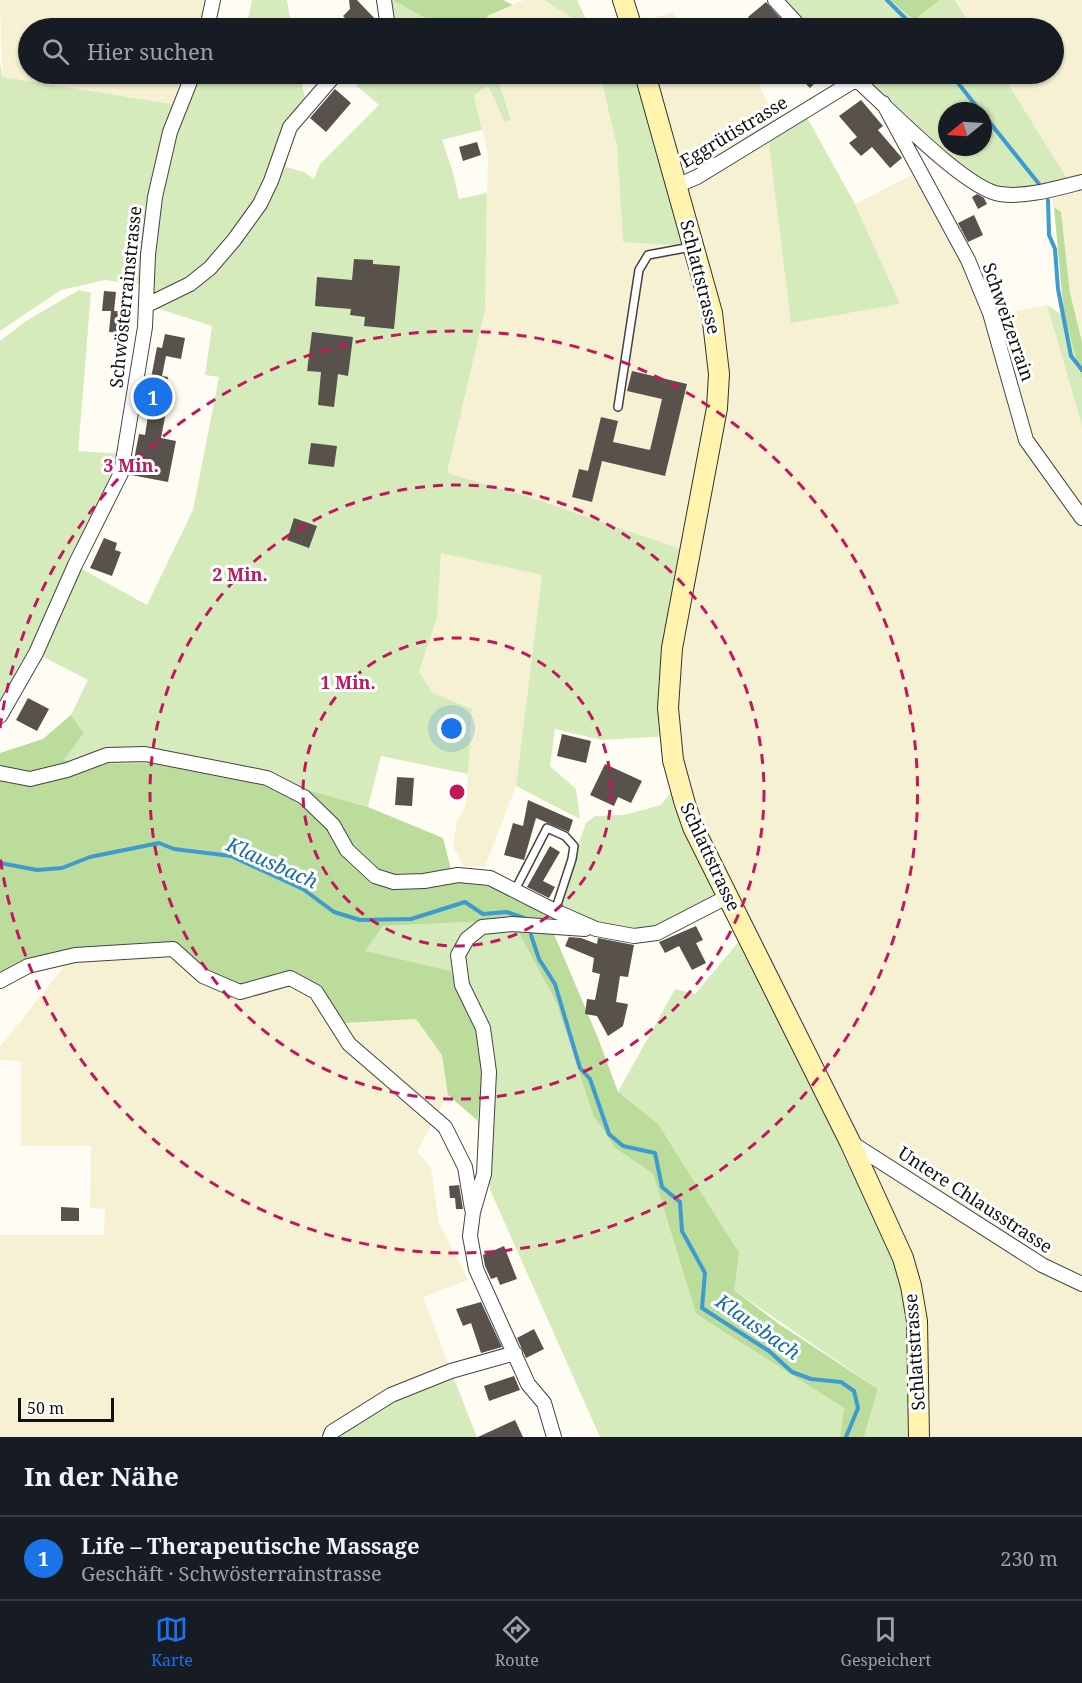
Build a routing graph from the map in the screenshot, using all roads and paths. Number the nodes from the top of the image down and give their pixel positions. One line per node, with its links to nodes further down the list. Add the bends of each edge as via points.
1 (213, 0): 5 (street)
2 (384, 0): 6 (street)
3 (624, 0): 7 (street)
4 (775, 0): 8 (street)
5 (209, 18)
6 (387, 18)
7 (629, 18)
8 (792, 18)
9 (189, 84): 18 (street, Schwösterrainstrasse, via 170,132 160,173 148,255)
10 (327, 84): 18 (street, via 290,127 264,197 234,240 190,284)
11 (648, 84): 16 (street, Schlattstrasse)
12 (842, 84): 16 (street, Eggrütistrasse, via 697,177)
13 (863, 84): 14 (street, Eggrütistrasse)
14 (883, 103): 15 (street, Eggrütistrasse, via 983,190 1001,195); 20 (street, Schweizerrain, via 968,260 990,313 1026,440)
15 (1082, 182)
16 (676, 186): 17 (street, Schlattstrasse)
17 (694, 246): 19 (lane, via 648,255 639,270); 24 (street, Schlattstrasse, via 716,339 717,408 672,648 668,708 673,760 685,804)
18 (147, 305): 21 (street, Schwösterrainstrasse, via 121,473 36,653)
19 (618, 407)
20 (1082, 518)
21 (0, 716)
22 (0, 773): 23 (street, via 30,779 106,755 146,754 267,778 304,797 333,825 347,850 375,876 394,882 424,882 458,875 490,878)
23 (515, 890): 25 (street); 25 (lane, via 547,828 565,836 574,846)
24 (727, 897): 26 (street, via 657,933 634,936); 28 (street, Schlattstrasse)
25 (555, 911): 26 (street)
26 (596, 929): 29 (street, via 512,924 482,927 467,939 458,955 462,985 483,1028 489,1072 484,1174)
27 (0, 981): 29 (street, via 28,966 75,955 173,949 203,976 240,992 290,978 316,992 349,1044 445,1127 465,1167)
28 (850, 1142): 30 (street, Untere Chlausstrasse, via 1042,1266); 34 (street, Schlattstrasse, via 903,1258 910,1286 917,1321)
29 (473, 1212): 31 (street, via 470,1236 476,1269)
30 (1082, 1284)
31 (515, 1353): 32 (street, via 451,1371 391,1395); 33 (street, via 528,1384 544,1403)
32 (330, 1437)
33 (554, 1437)
34 (919, 1437)

